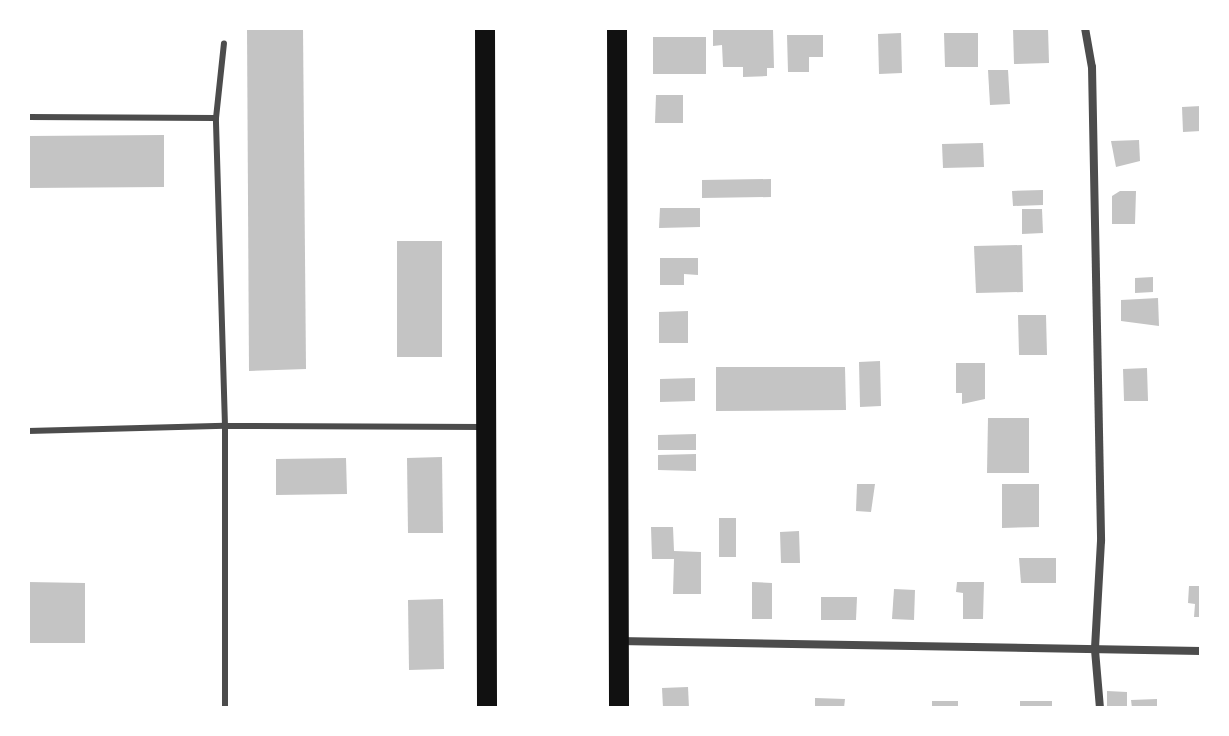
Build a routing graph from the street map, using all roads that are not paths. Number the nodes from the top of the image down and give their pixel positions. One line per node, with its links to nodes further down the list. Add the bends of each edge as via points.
1 (485, 28): 8 (main road)
2 (617, 28): 10 (main road)
3 (1085, 28): 11 (street, via 1092,67 1101,541)
4 (224, 43): 6 (lane)
5 (28, 117): 6 (lane)
6 (216, 118): 7 (lane)
7 (225, 426): 8 (lane); 9 (lane); 13 (lane)
8 (484, 427): 14 (main road)
9 (28, 431)
10 (618, 641): 11 (street); 15 (main road)
11 (1095, 650): 12 (street); 16 (street)
12 (1201, 651)
13 (225, 708)
14 (487, 708)
15 (619, 708)
16 (1100, 708)

